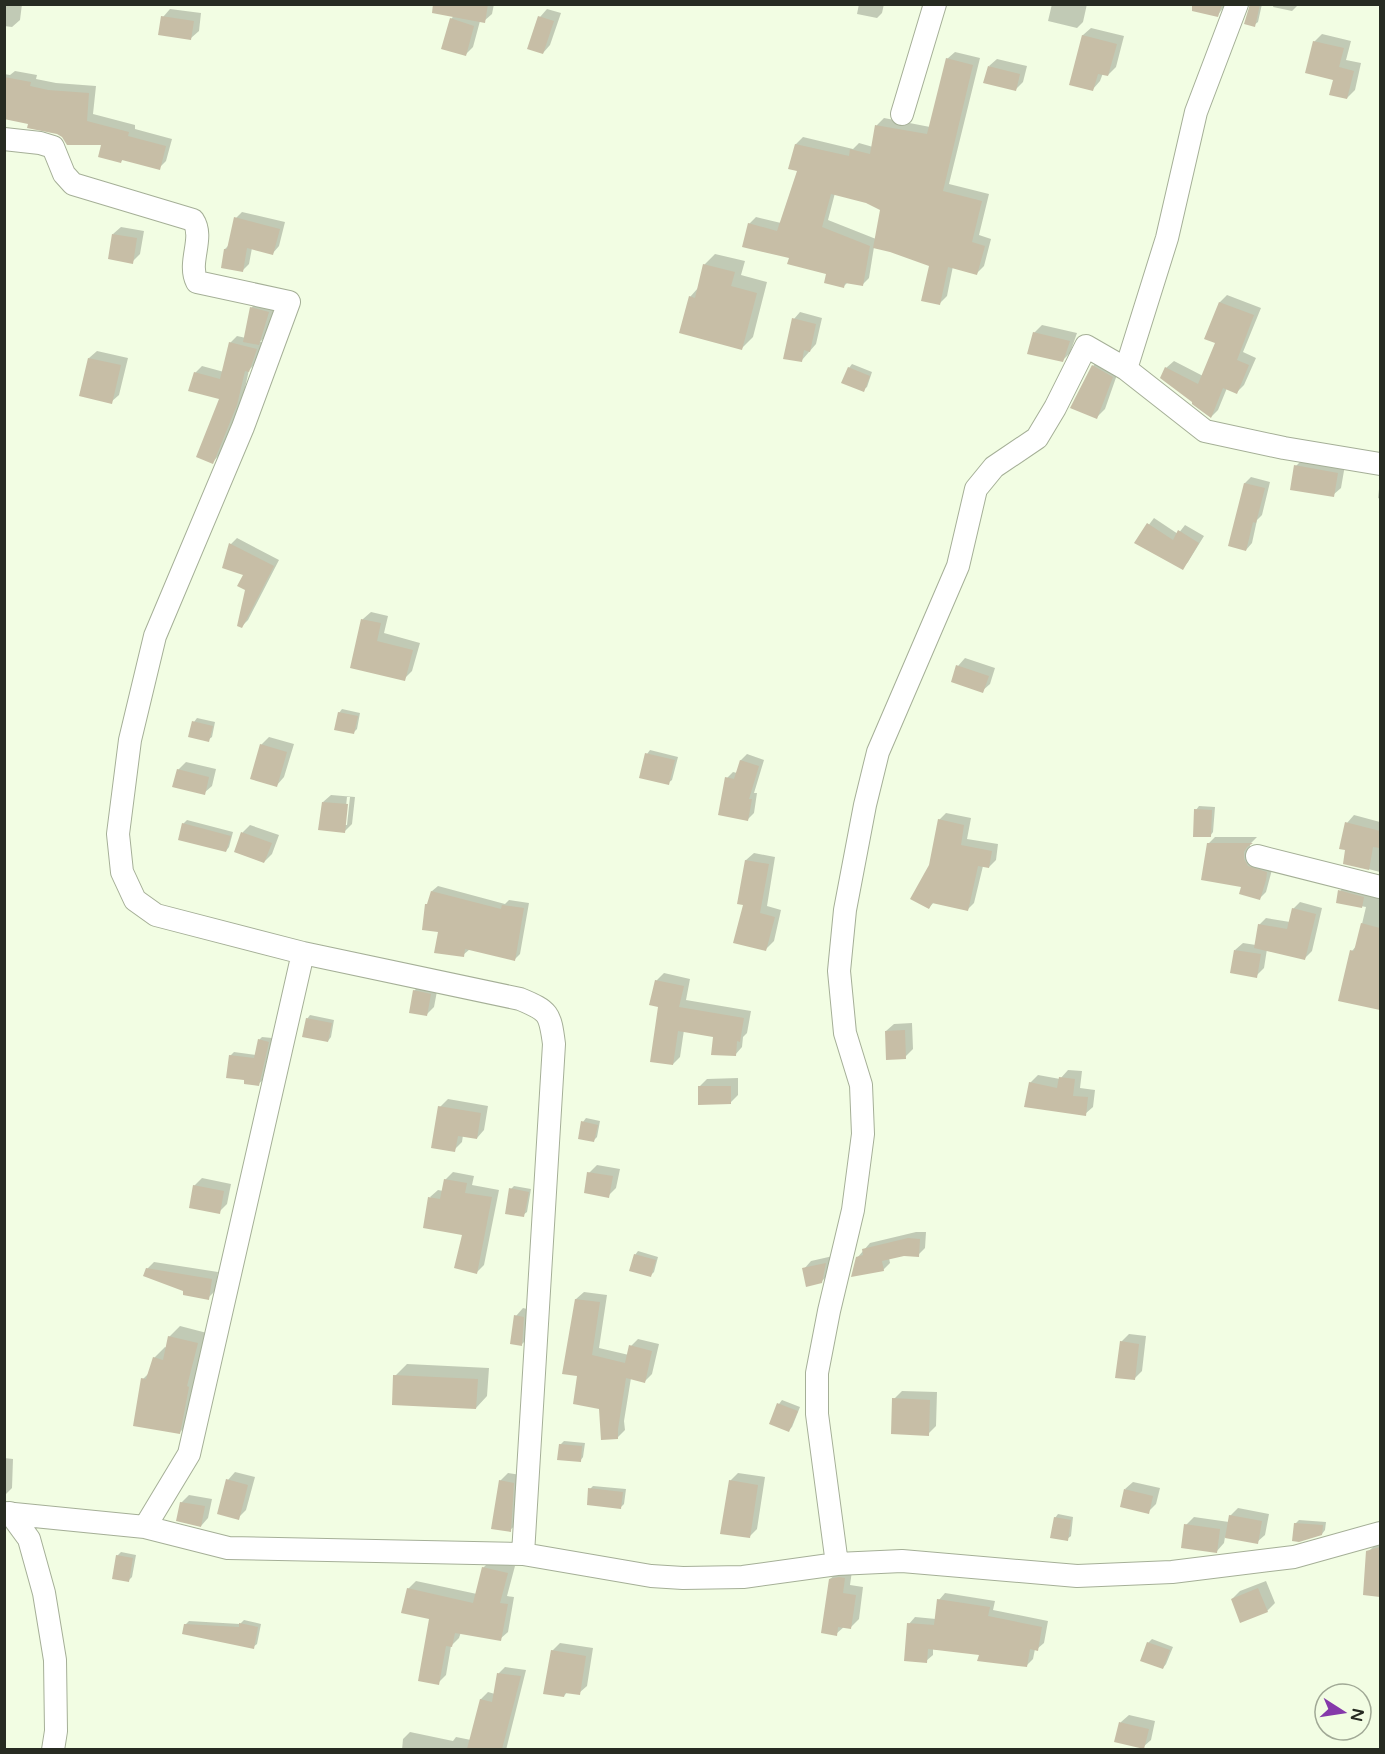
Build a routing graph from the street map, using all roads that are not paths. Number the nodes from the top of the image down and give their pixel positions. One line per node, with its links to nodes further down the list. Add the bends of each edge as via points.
1 (935, 4): 3 (street)
2 (1237, 4): 5 (street, via 1196,112 1167,238)
3 (902, 114)
4 (4, 139): 9 (street, via 53,147 64,174 73,184 193,220 196,228 192,266 197,282 290,302 243,427 155,636 130,740 118,834 122,872 135,900 156,915)
5 (1126, 369): 6 (street, via 1205,431); 14 (street, via 1086,346 1037,438 994,466 976,489 958,566 878,752 865,805 845,910 839,971 844,1033 861,1085 863,1134 854,1210 817,1373 817,1414)
6 (1380, 464)
7 (1257, 856): 8 (street)
8 (1380, 887)
9 (303, 953): 11 (street, via 189,1454); 13 (street, via 520,999 538,1006 551,1019 554,1044)
10 (7, 1513): 11 (street); 15 (street, via 29,1539 44,1593 55,1660)
11 (146, 1527): 13 (street, via 228,1548)
12 (1380, 1533): 14 (street, via 1294,1557 1172,1572 1077,1576 902,1561)
13 (523, 1554): 14 (street, via 683,1578 743,1577)
14 (837, 1563)
15 (53, 1749)

